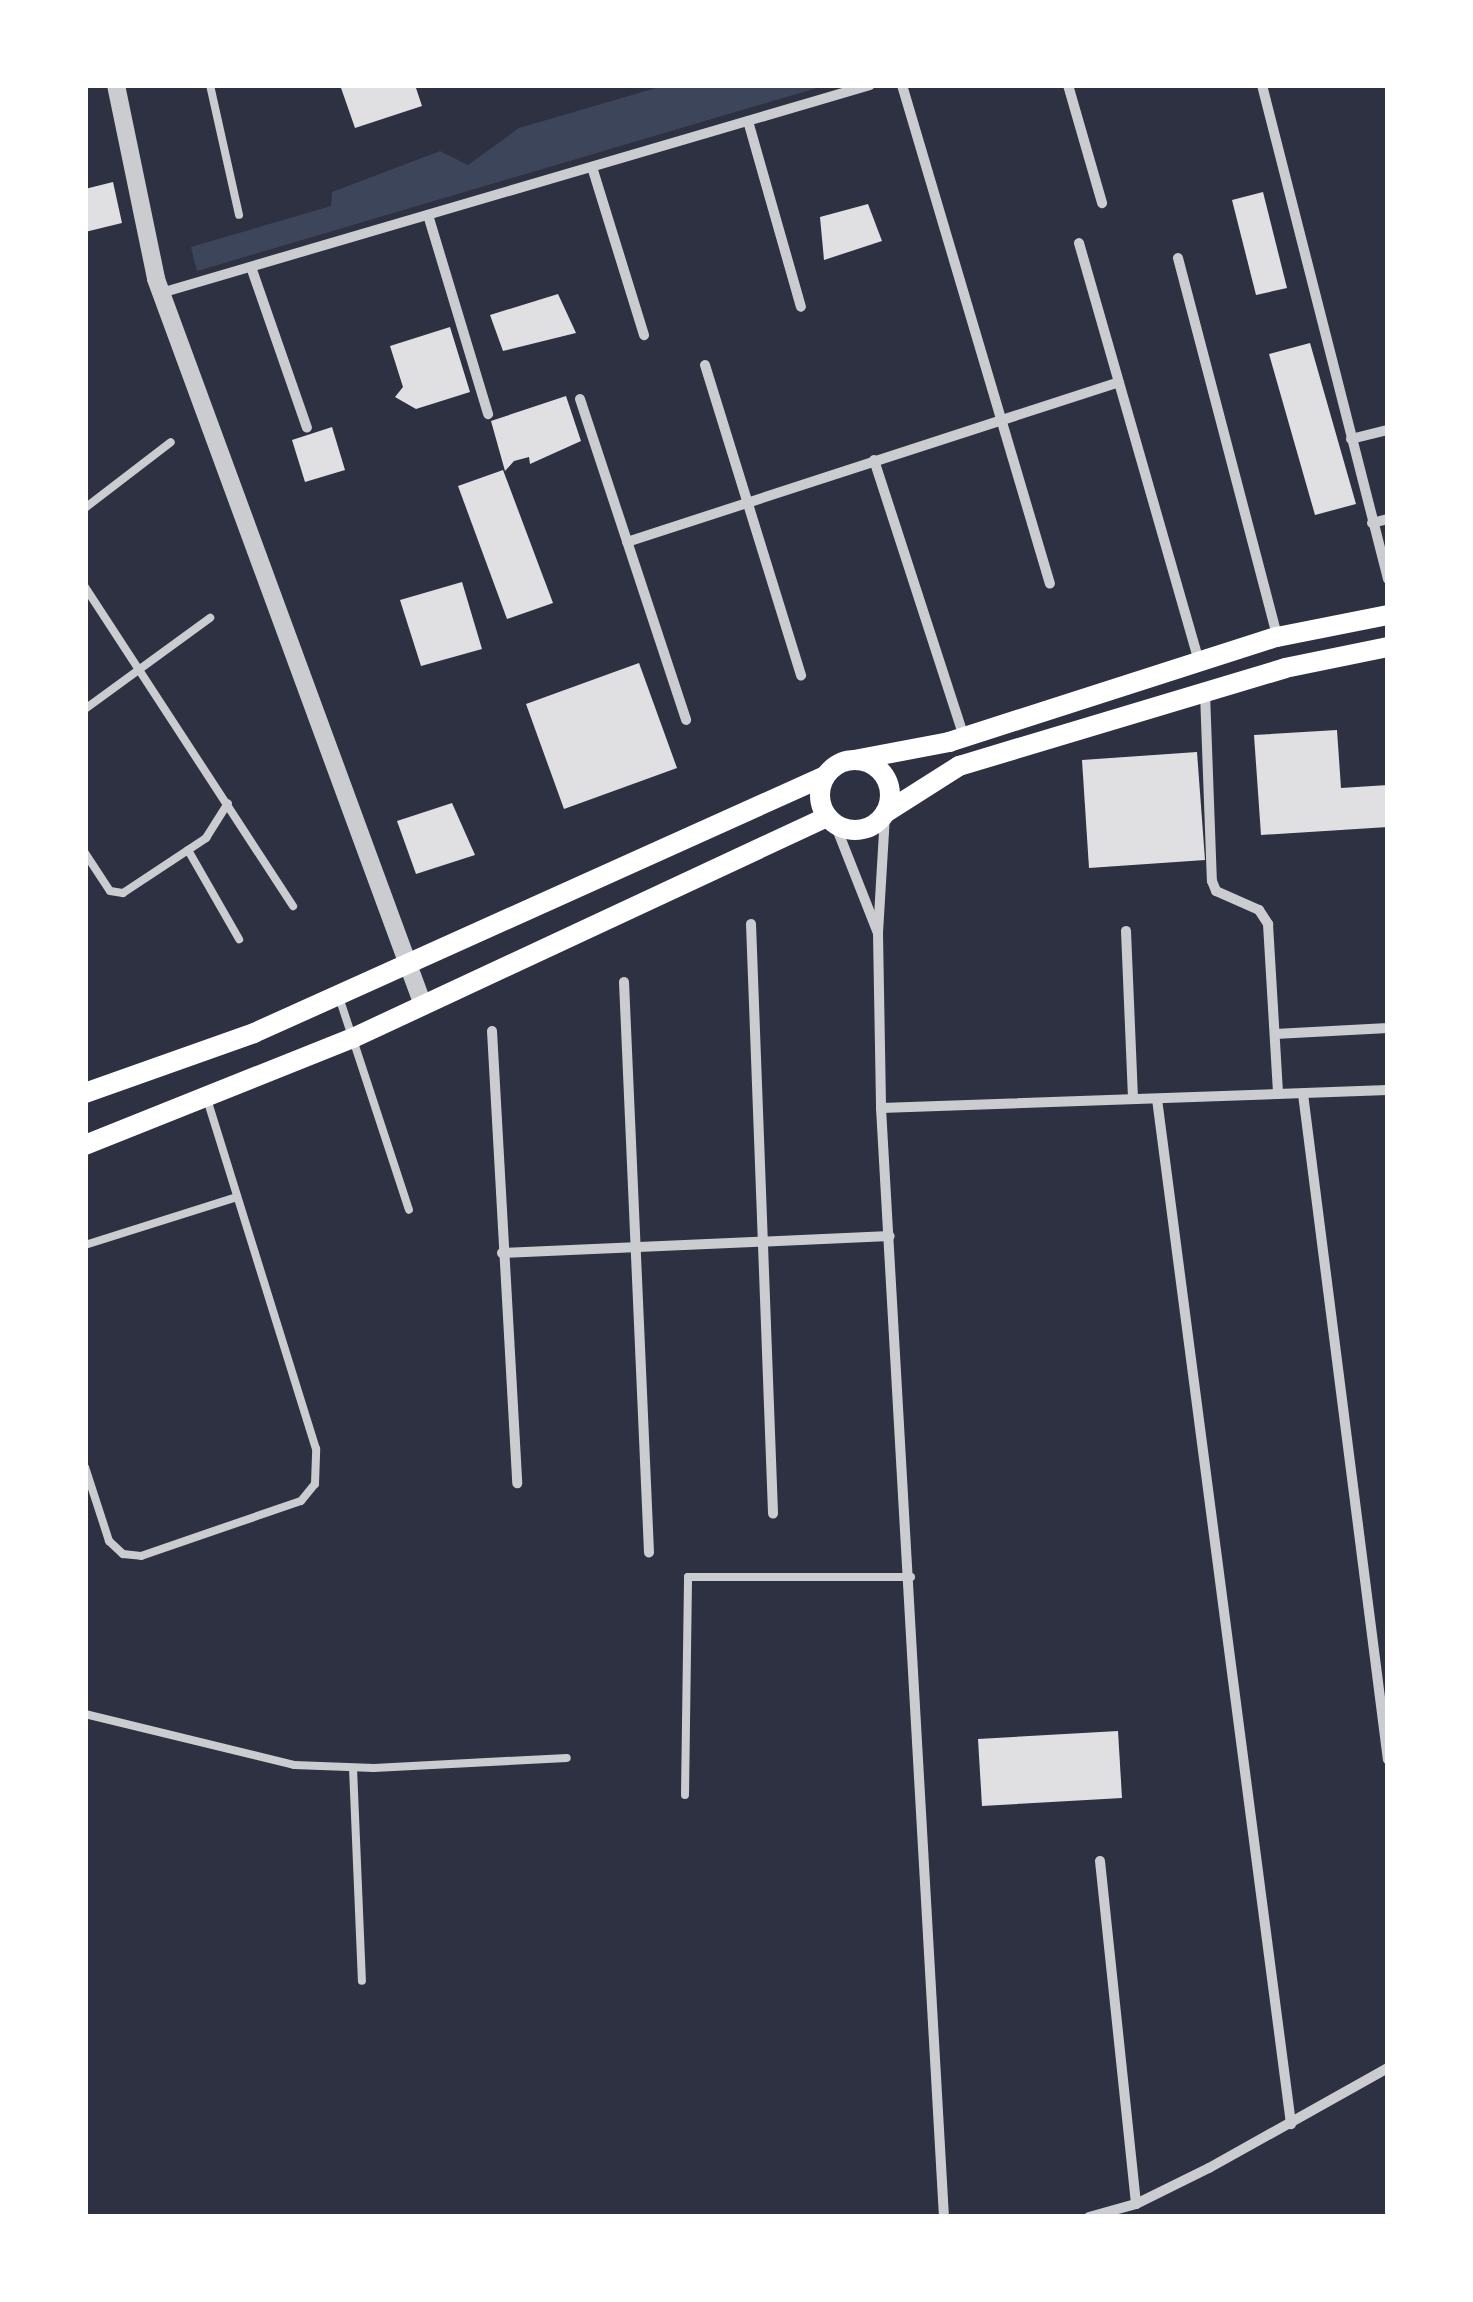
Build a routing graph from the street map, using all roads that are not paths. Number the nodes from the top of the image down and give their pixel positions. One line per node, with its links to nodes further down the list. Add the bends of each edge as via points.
1 (116, 85): 15 (street)
2 (210, 85): 11 (lane)
3 (870, 85): 7 (street)
4 (902, 85): 22 (street)
5 (1068, 85): 9 (street)
6 (1262, 85): 25 (street)
7 (748, 121): 8 (street); 16 (street)
8 (592, 167): 10 (street); 17 (street)
9 (1102, 202)
10 (428, 214): 14 (street); 21 (street)
11 (239, 216)
12 (1079, 243): 19 (street)
13 (1178, 258): 38 (street)
14 (251, 267): 15 (street); 23 (street)
15 (161, 294): 60 (street)
16 (801, 307)
17 (644, 335)
18 (706, 365): 28 (street)
19 (1119, 382): 22 (street); 40 (street)
20 (580, 399): 32 (street)
21 (488, 414)
22 (1001, 419): 27 (street); 34 (street)
23 (306, 428)
24 (1388, 430): 25 (street)
25 (1351, 439): 31 (street)
26 (171, 442): 29 (lane)
27 (874, 460): 28 (street); 47 (street)
28 (748, 501): 32 (street); 43 (street)
29 (85, 508)
30 (1388, 519): 31 (street)
31 (1372, 523): 33 (street)
32 (628, 542): 46 (street)
33 (1388, 579)
34 (1050, 584)
35 (85, 587): 42 (lane)
36 (1388, 615): 38 (main road)
37 (210, 618): 42 (lane)
38 (1277, 637): 40 (main road); 41 (main road)
39 (1388, 647): 41 (main road)
40 (1198, 661): 47 (main road)
41 (1286, 668): 44 (main road)
42 (140, 672): 45 (lane); 50 (lane)
43 (801, 674)
44 (1205, 692): 51 (main road, via 959,766); 66 (street, via 1212,880 1216,891 1259,910 1268,924)
45 (85, 708)
46 (686, 720)
47 (964, 736): 48 (main road)
48 (854, 760): 49 (main road); 51 (main road, via 885,777)
49 (826, 776): 52 (main road, via 820,797); 60 (main road)
50 (228, 803): 53 (lane, via 206,838); 55 (lane)
51 (885, 813): 52 (main road, via 867,828); 58 (street)
52 (831, 821): 58 (street); 63 (main road)
53 (188, 850): 54 (lane, via 116,894); 59 (lane)
54 (85, 853)
55 (294, 906)
56 (751, 924): 80 (street)
57 (1126, 931): 74 (street)
58 (878, 933): 75 (street)
59 (239, 939)
60 (402, 964): 62 (main road); 63 (street)
61 (624, 982): 82 (street)
62 (337, 993): 67 (lane); 69 (main road, via 254,1033)
63 (423, 1005): 67 (main road)
64 (1388, 1028): 66 (street)
65 (492, 1031): 83 (street)
66 (1275, 1034): 70 (street)
67 (353, 1038): 73 (main road); 78 (lane)
68 (1388, 1090): 71 (street)
69 (85, 1093)
70 (1278, 1094): 71 (street); 72 (street)
71 (1303, 1094): 91 (street)
72 (1157, 1099): 74 (street); 97 (street)
73 (207, 1100): 76 (main road); 77 (lane)
74 (1133, 1100): 75 (street)
75 (881, 1108): 79 (street)
76 (85, 1145)
77 (237, 1197): 81 (lane); 84 (lane, via 316,1449 315,1484 301,1501 141,1556 123,1554 108,1541)
78 (409, 1210)
79 (890, 1236): 80 (street); 88 (street)
80 (766, 1242): 82 (street); 86 (street)
81 (85, 1245)
82 (636, 1247): 83 (street); 87 (street)
83 (502, 1253): 85 (street)
84 (85, 1467)
85 (517, 1482)
86 (773, 1514)
87 (648, 1552)
88 (911, 1577): 93 (lane, via 688,1577); 99 (street)
89 (85, 1714): 92 (lane, via 294,1765)
90 (567, 1758): 92 (lane)
91 (1388, 1760)
92 (353, 1768): 95 (lane)
93 (685, 1795)
94 (1100, 1861): 98 (street)
95 (362, 1981)
96 (1388, 2068): 97 (street)
97 (1290, 2124): 98 (street)
98 (1136, 2204): 100 (street)
99 (944, 2217)
100 (1089, 2217)

